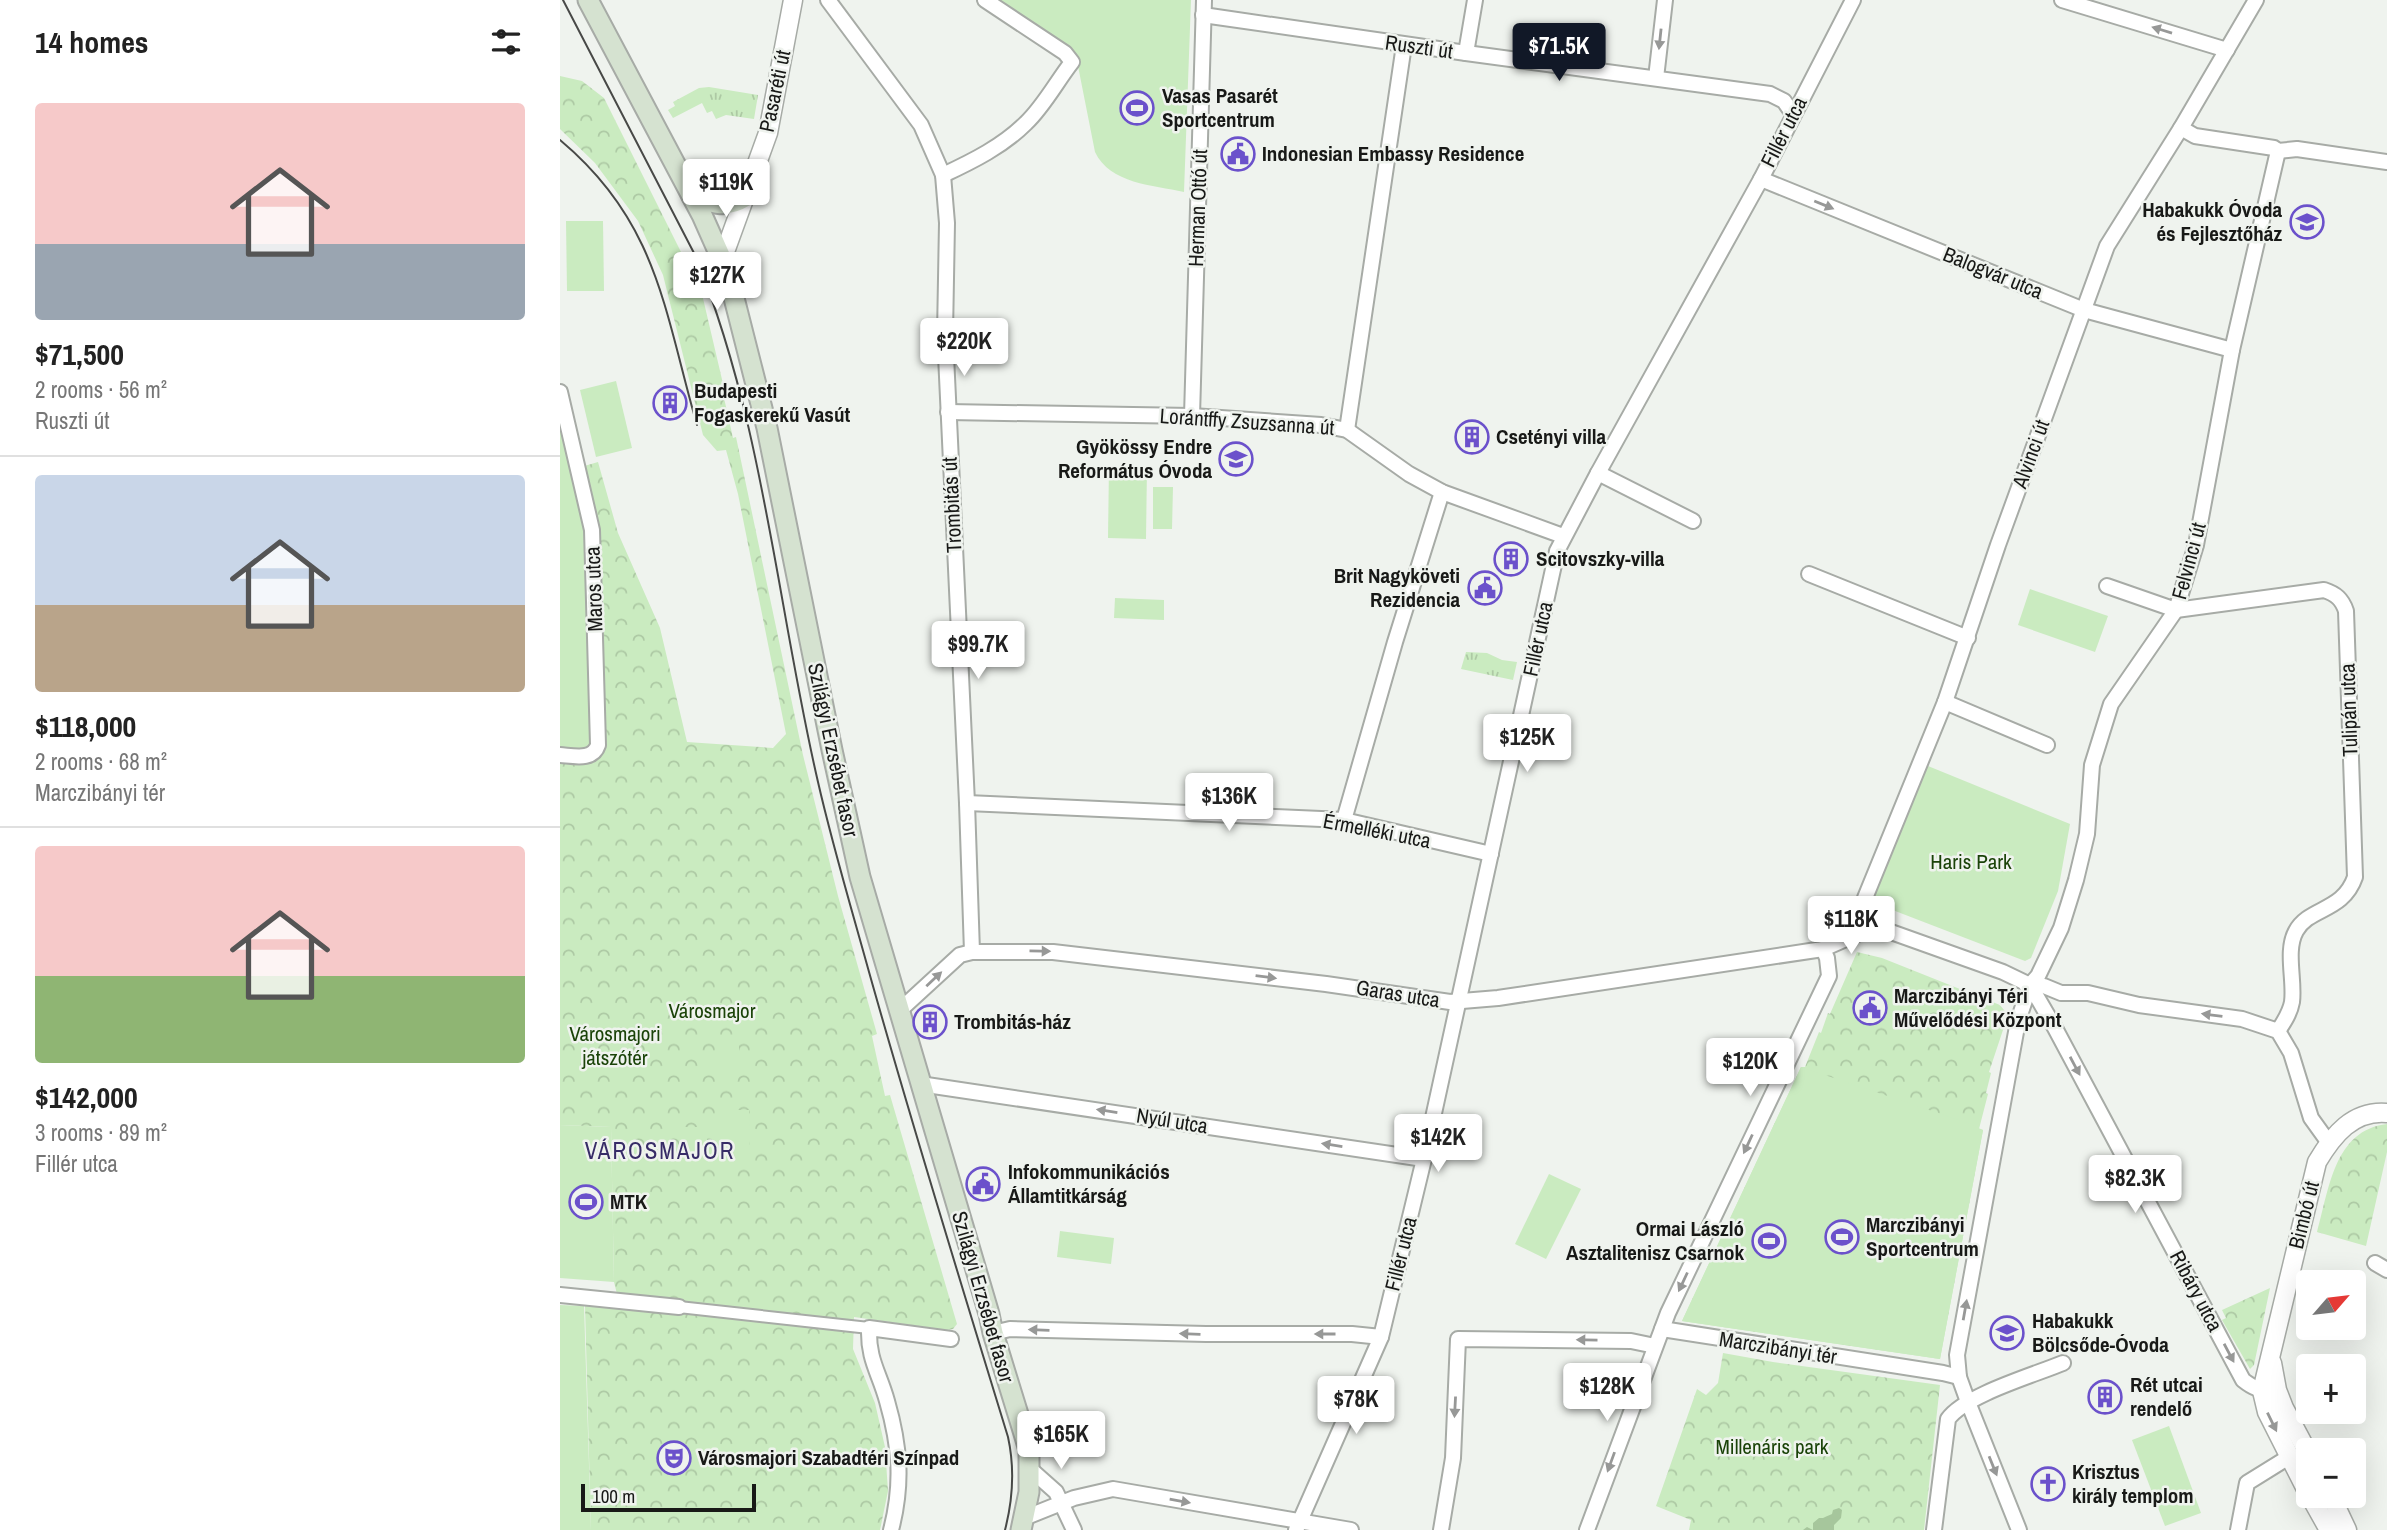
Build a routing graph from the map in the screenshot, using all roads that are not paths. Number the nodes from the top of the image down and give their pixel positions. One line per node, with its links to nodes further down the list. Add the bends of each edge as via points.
1 (588, 0): 22 (main road, Szilágyi Erzsébet fasor)
2 (793, 0): 23 (street, Pasaréti út, via 768,133)
3 (828, 0): 20 (street, Trombitás út, via 921,125)
4 (985, 0): 20 (street, via 1072,61 1028,122 983,155)
5 (1204, 0): 11 (street, Herman Ottó út)
6 (1475, 0): 14 (street)
7 (1665, 0): 15 (street, one-way to 15)
8 (1853, 0): 16 (street, Fillér utca)
9 (2062, 0): 13 (street, one-way to 9)
10 (2256, 0): 13 (street, Alvinci út)
11 (1203, 15): 12 (street, Ruszti út); 29 (street, Herman Ottó út)
12 (1404, 45): 14 (street, Ruszti út); 30 (street)
13 (2227, 50): 17 (street, Alvinci út)
14 (1466, 53): 15 (street, Ruszti út)
15 (1656, 78): 16 (street, Ruszti út, via 1770,94 1784,101)
16 (1793, 114): 21 (street, Fillér utca)
17 (2181, 128): 18 (street, via 2195,136); 25 (street, Alvinci út, via 2107,246)
18 (2278, 151): 19 (street, via 2297,149); 26 (street, Felvinci út)
19 (2387, 162)
20 (943, 175): 28 (street, Trombitás út)
21 (1761, 179): 25 (street, Balogvár utca, one-way to 25); 31 (street, Fillér utca)
22 (692, 196): 23 (main road, via 726,205); 24 (main road, Szilágyi Erzsébet fasor)
23 (745, 197): 24 (street, Pasaréti út)
24 (722, 260): 50 (main road, Szilágyi Erzsébet fasor, via 767,428 860,877)
25 (2084, 310): 26 (street, Balogvár utca); 38 (street, Alvinci út)
26 (2232, 350): 37 (street, Felvinci út, via 2196,545)
27 (560, 392): 41 (street, Maros utca, via 592,530 598,745 590,756)
28 (948, 412): 29 (street, Lorántffy Zsuzsanna út); 42 (street, Trombitás út)
29 (1192, 416): 30 (street, Lorántffy Zsuzsanna út)
30 (1347, 430): 32 (street, Lorántffy Zsuzsanna út)
31 (1598, 472): 33 (street); 34 (street, Fillér utca)
32 (1442, 492): 34 (street, Lorántffy Zsuzsanna út); 43 (street)
33 (1693, 521)
34 (1563, 536): 44 (street, Fillér utca)
35 (1809, 574): 38 (street)
36 (2107, 586): 37 (street, Tulipán utca)
37 (2176, 610): 48 (street, Felvinci út, via 2111,704 2092,765 2087,834 2076,880 2060,928); 51 (street, Tulipán utca, via 2324,590 2342,601 2346,611 2355,877 2343,899 2295,932 2292,1000)
38 (1968, 638): 39 (street, Alvinci út)
39 (1945, 702): 40 (street); 45 (street, Alvinci út, via 1865,898 1860,914)
40 (2047, 745)
41 (560, 755)
42 (967, 803): 43 (street, Érmelléki utca); 47 (street, Trombitás út)
43 (1344, 820): 44 (street, Érmelléki utca)
44 (1491, 853): 49 (street, Fillér utca)
45 (1866, 930): 46 (street); 48 (street, via 1999,981)
46 (1823, 949): 49 (street, Garas utca); 59 (street, one-way to 59, via 1829,976)
47 (972, 951): 49 (street, Garas utca, one-way to 49, via 1053,952); 50 (street, one-way to 47, via 960,955)
48 (2030, 985): 51 (street, one-way to 48, via 2242,1018); 65 (street, one-way to 48, via 1957,1355 1997,1131 2018,1021); 66 (street, Ribáry utca, one-way to 66, via 2243,1380)
49 (1459, 1002): 55 (street, Fillér utca)
50 (900, 1011): 52 (main road, Szilágyi Erzsébet fasor)
51 (2278, 1031): 54 (street, via 2291,1053 2311,1118)
52 (920, 1084): 55 (street, Nyúl utca, one-way to 52); 60 (main road, Szilágyi Erzsébet fasor)
53 (2387, 1113): 54 (street, Bimbó út, via 2349,1123)
54 (2329, 1143): 66 (street, Bimbó út, via 2318,1161 2271,1356)
55 (1424, 1159): 61 (street, Fillér utca)
56 (560, 1295): 57 (street)
57 (679, 1307): 58 (street)
58 (869, 1328): 62 (street); 77 (street, via 870,1356 898,1446 900,1492)
59 (1662, 1329): 63 (street); 65 (street, Marczibányi tér)
60 (993, 1333): 61 (street, one-way to 60, via 1010,1329); 70 (main road, Szilágyi Erzsébet fasor, via 1029,1450)
61 (1381, 1337): 76 (street, Fillér utca)
62 (951, 1339)
63 (1655, 1346): 80 (street, one-way to 80, via 1631,1341 1458,1339 1453,1458); 81 (street, one-way to 81)
64 (2063, 1363): 67 (street)
65 (1959, 1377): 67 (street)
66 (2270, 1391): 68 (street, Bimbó út); 69 (street, Bimbó út, one-way to 69, via 2267,1412)
67 (1968, 1402): 82 (street, via 1948,1419); 83 (street, one-way to 83)
68 (2300, 1438)
69 (2289, 1457): 71 (street, Bimbó út); 84 (street, via 2247,1483)
70 (1029, 1468): 72 (street); 75 (main road, Szilágyi Erzsébet fasor)
71 (2296, 1470)
72 (1062, 1502): 75 (street); 76 (street, one-way to 76, via 1112,1489); 78 (street)
73 (2317, 1508): 85 (street, Bimbó út)
74 (2337, 1508): 86 (street)
75 (1022, 1524)
76 (1298, 1526): 79 (street)
77 (891, 1530)
78 (1074, 1530)
79 (1351, 1530)
80 (1441, 1530)
81 (1587, 1530)
82 (1934, 1530)
83 (2019, 1530)
84 (2238, 1530)
85 (2329, 1530)
86 (2347, 1530)

